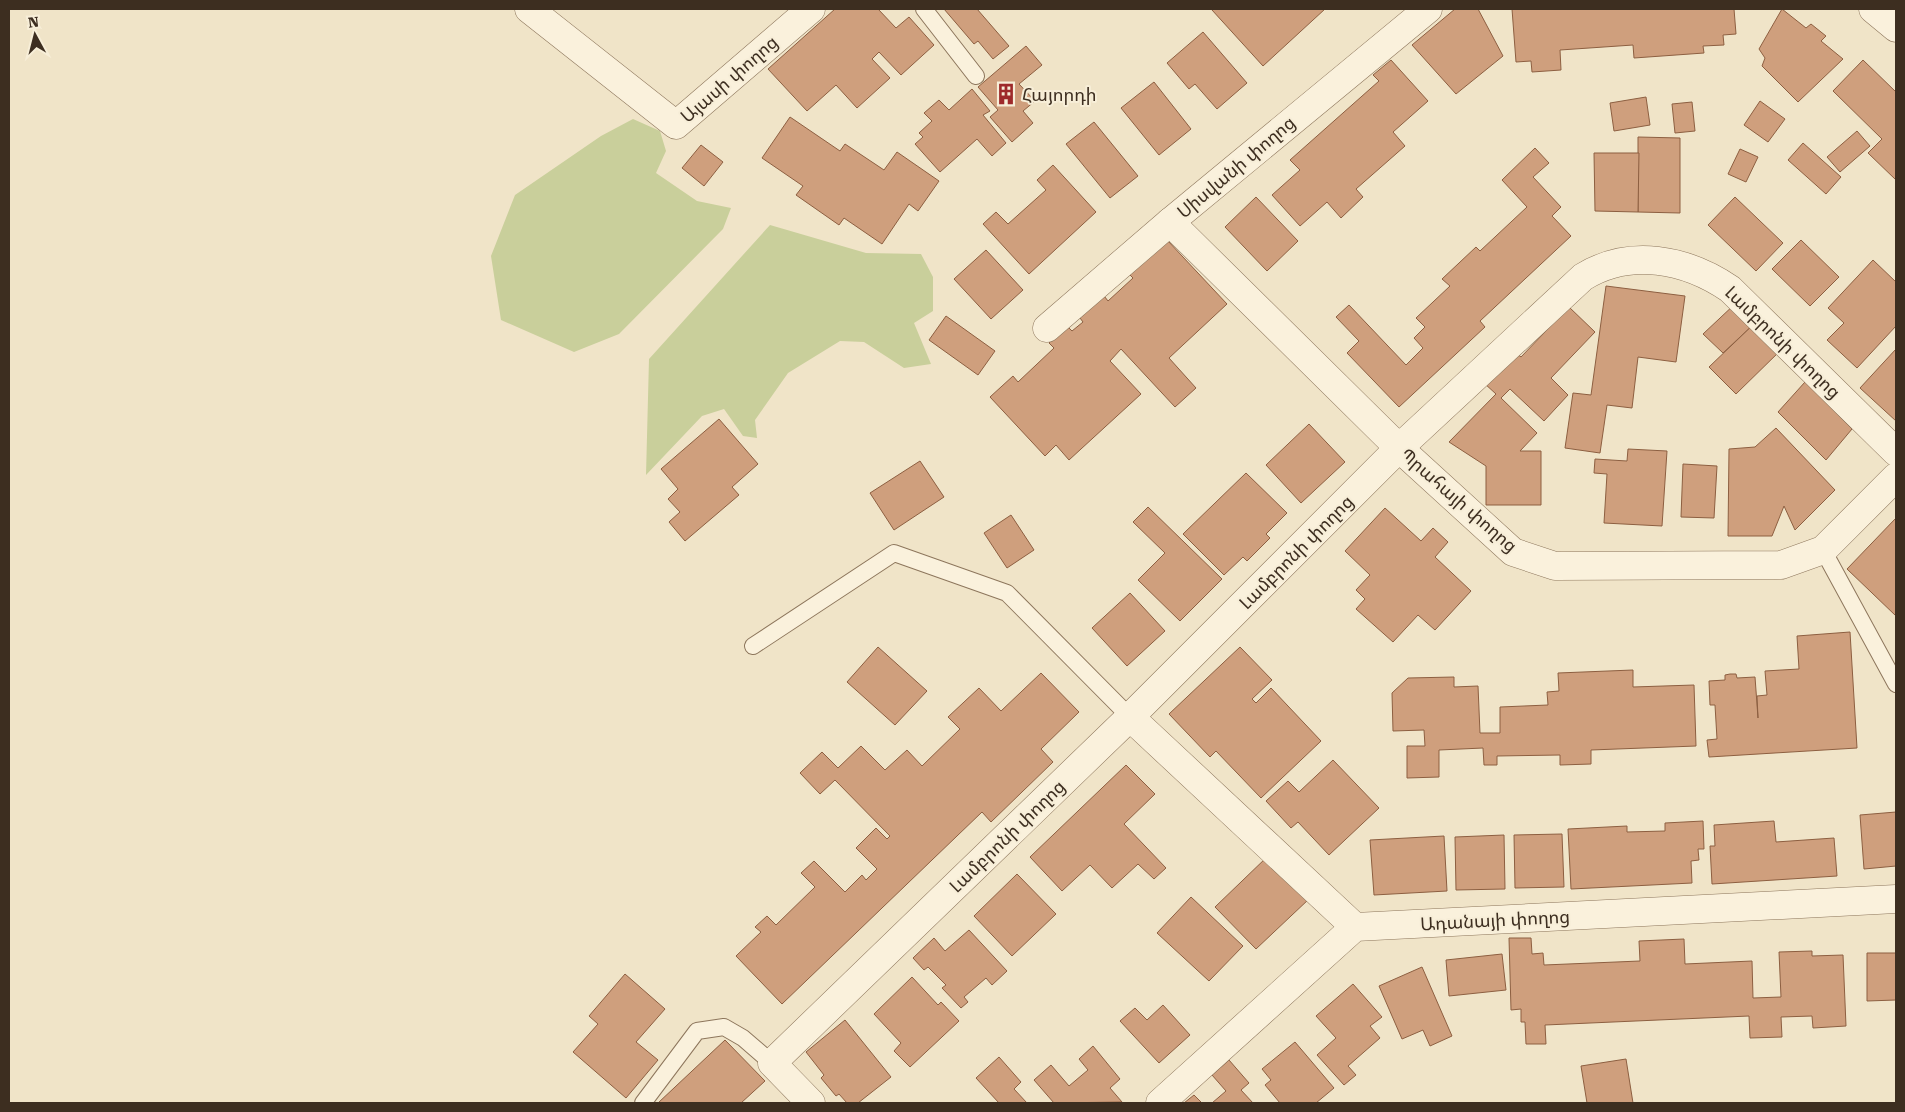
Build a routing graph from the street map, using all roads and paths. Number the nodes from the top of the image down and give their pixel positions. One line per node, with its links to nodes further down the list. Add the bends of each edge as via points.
1 (529, 9): 2 (street, Այասի փողոց, via 676,125)
2 (810, 9)
3 (924, 9): 5 (lane)
4 (1428, 9): 6 (street, Սիսվանի փողոց)
5 (976, 76)
6 (1170, 222): 7 (street, Սիսվանի փողոց); 8 (street, Պրահայի փողոց)
7 (1046, 328)
8 (1399, 448): 9 (street, Լամբրոնի փողոց, via 1583,276 1613,262 1636,260 1688,267 1705,273 1730,289); 11 (street, Պրահայի փողոց, via 1513,552 1554,566 1781,564); 14 (street, Լամբրոնի փողոց)
9 (1896, 452)
10 (1896, 477): 11 (street, Պրահայի փողոց)
11 (1823, 550): 13 (lane)
12 (753, 646): 14 (lane, via 894,553 1007,593)
13 (1896, 684)
14 (1130, 718): 16 (street); 17 (street, Լամբրոնի փողոց)
15 (1896, 899): 16 (street, Ադանայի փողոց)
16 (1355, 927): 20 (street)
17 (772, 1063): 18 (lane, via 743,1038 724,1027 697,1031); 19 (street)
18 (642, 1103)
19 (811, 1103)
20 (1160, 1103)

